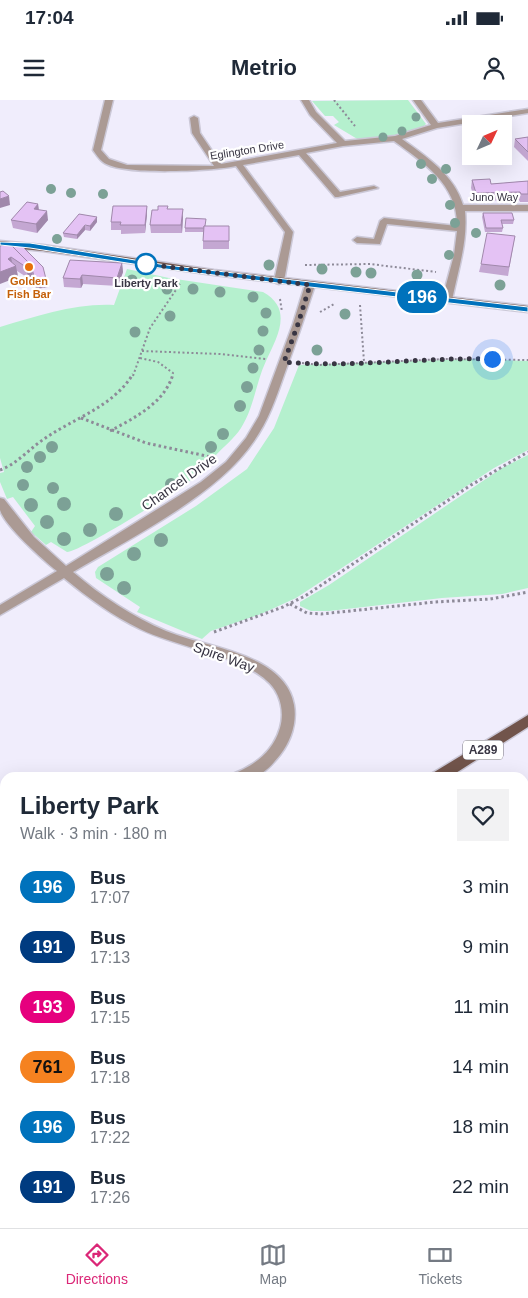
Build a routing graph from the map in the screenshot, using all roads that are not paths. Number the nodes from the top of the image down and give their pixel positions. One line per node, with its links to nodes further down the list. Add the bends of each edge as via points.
1 (109, 100): 11 (street, Eglington Drive, via 97,150 106,161 126,166)
2 (305, 100): 8 (street)
3 (417, 100): 6 (street)
4 (528, 111): 6 (street, Eglington Drive)
5 (194, 118): 11 (street, via 196,133)
6 (436, 126): 7 (street, Eglington Drive)
7 (396, 138): 8 (street, Eglington Drive); 13 (street, via 433,166 452,190)
8 (343, 144): 9 (street, Eglington Drive)
9 (301, 152): 10 (street, Eglington Drive); 12 (street, via 338,195)
10 (239, 165): 11 (street, Eglington Drive); 18 (street, via 289,232)
11 (220, 167)
12 (374, 188)
13 (460, 208): 14 (street, Juno Way); 15 (street)
14 (528, 208)
15 (461, 229): 16 (street, via 384,221 377,242); 20 (street)
16 (357, 240)
17 (0, 244): 18 (main road)
18 (279, 281): 19 (main road)
19 (310, 285): 20 (main road); 23 (street, Chancel Drive, via 260,424 230,464 173,506)
20 (447, 300): 21 (main road)
21 (528, 309)
22 (0, 502): 23 (street, Spire Way, via 15,524)
23 (66, 571): 24 (street, Chancel Drive); 26 (street, Spire Way, via 99,599 131,619 161,634 240,661 271,676 290,704 287,726 280,747)
24 (0, 611)
25 (528, 720): 27 (main road, A289)
26 (251, 772)
27 (446, 772)

